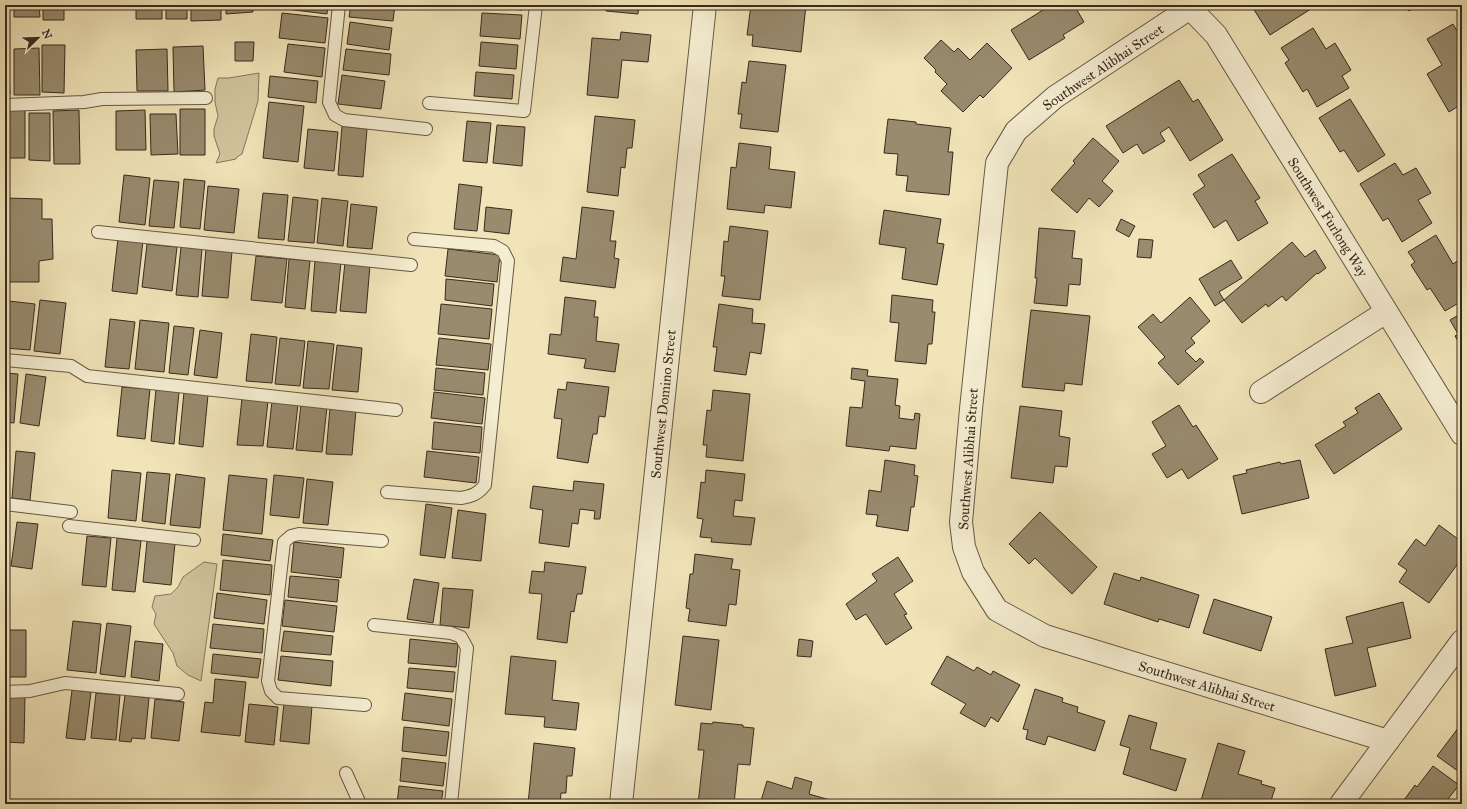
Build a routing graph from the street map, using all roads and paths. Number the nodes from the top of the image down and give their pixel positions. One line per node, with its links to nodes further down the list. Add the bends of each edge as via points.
1 (339, 5): 8 (lane, via 329,102 334,115 344,120)
2 (536, 5): 6 (lane, via 524,110)
3 (704, 5): 32 (street, Southwest Domino Street)
4 (1190, 7): 12 (street, Southwest Furlong Way, via 1216,35); 28 (street, Southwest Alibhai Street, via 1055,97 1016,130 997,163 970,409 961,522 964,547 973,572 997,610 1045,636)
5 (206, 98): 7 (lane, via 102,99 84,102)
6 (430, 103)
7 (5, 104)
8 (426, 129)
9 (98, 232): 11 (lane)
10 (414, 239): 17 (lane, via 494,246 503,250 508,261 485,485 480,492 461,498)
11 (411, 265)
12 (1386, 312): 14 (street); 16 (street, Southwest Furlong Way)
13 (5, 360): 15 (lane, via 71,366 87,376)
14 (1262, 392)
15 (396, 410)
16 (1462, 434)
17 (387, 492)
18 (5, 504): 19 (lane)
19 (72, 512)
20 (69, 526): 21 (lane)
21 (194, 540)
22 (382, 541): 27 (lane, via 299,534 284,542 268,681 278,698)
23 (374, 625): 31 (lane, via 451,632 461,637 467,648)
24 (1462, 641): 28 (street)
25 (5, 692): 26 (lane, via 30,691 65,683)
26 (178, 694)
27 (365, 705)
28 (1388, 740): 33 (street)
29 (346, 773): 30 (lane)
30 (360, 804)
31 (451, 804)
32 (621, 804)
33 (1341, 804)

